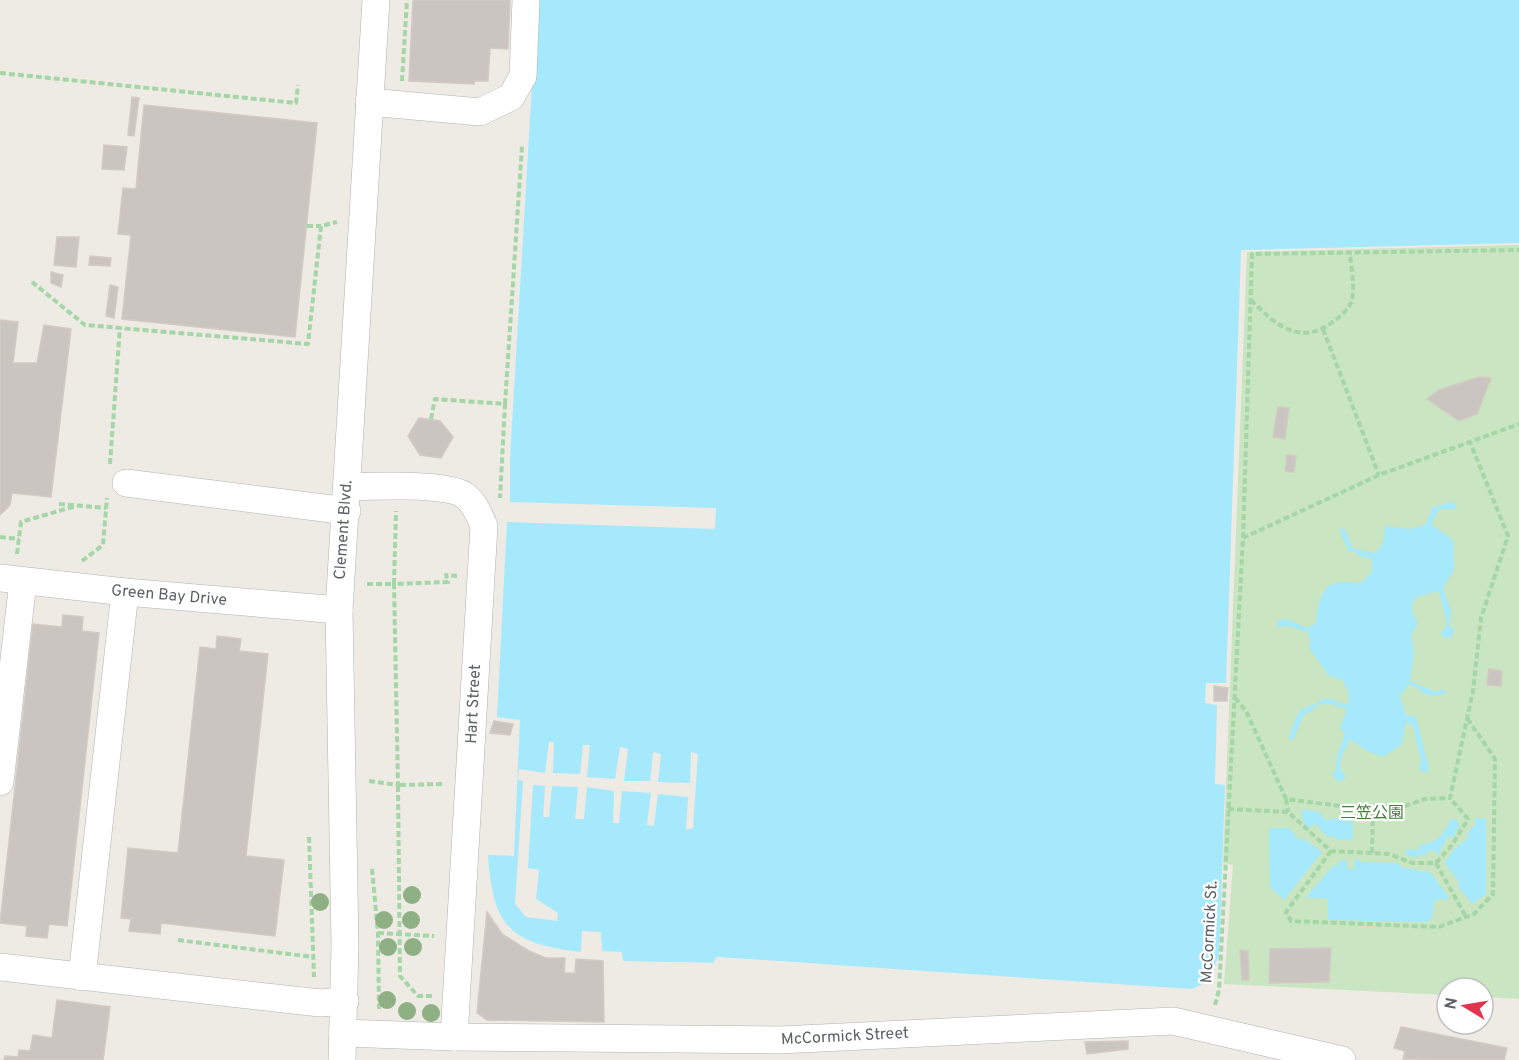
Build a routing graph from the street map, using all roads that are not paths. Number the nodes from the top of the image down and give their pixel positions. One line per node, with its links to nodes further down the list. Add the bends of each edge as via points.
1 (376, 0): 3 (street, Clement Blvd.)
2 (526, 0): 3 (street, via 523,76 511,97 480,112)
3 (369, 102): 5 (street, Clement Blvd.)
4 (114, 485): 5 (street, Hart Street)
5 (347, 499): 8 (street, Clement Blvd.); 14 (street, Hart Street, via 443,488 463,494 475,506 484,526)
6 (12, 580): 7 (street, Green Bay Drive); 9 (street)
7 (125, 592): 8 (street, Green Bay Drive); 11 (street)
8 (339, 610): 12 (street, Clement Blvd.)
9 (0, 782)
10 (0, 967): 11 (street)
11 (82, 977): 12 (street, via 320,1003)
12 (345, 1001): 13 (street, Clement Blvd.)
13 (343, 1033): 14 (street, McCormick Street); 17 (street, Clement Blvd.)
14 (454, 1037): 15 (street, McCormick Street)
15 (670, 1050): 16 (street, McCormick Street)
16 (781, 1050): 18 (street, McCormick Street, via 1173,1021)
17 (342, 1060)
18 (1342, 1060)

